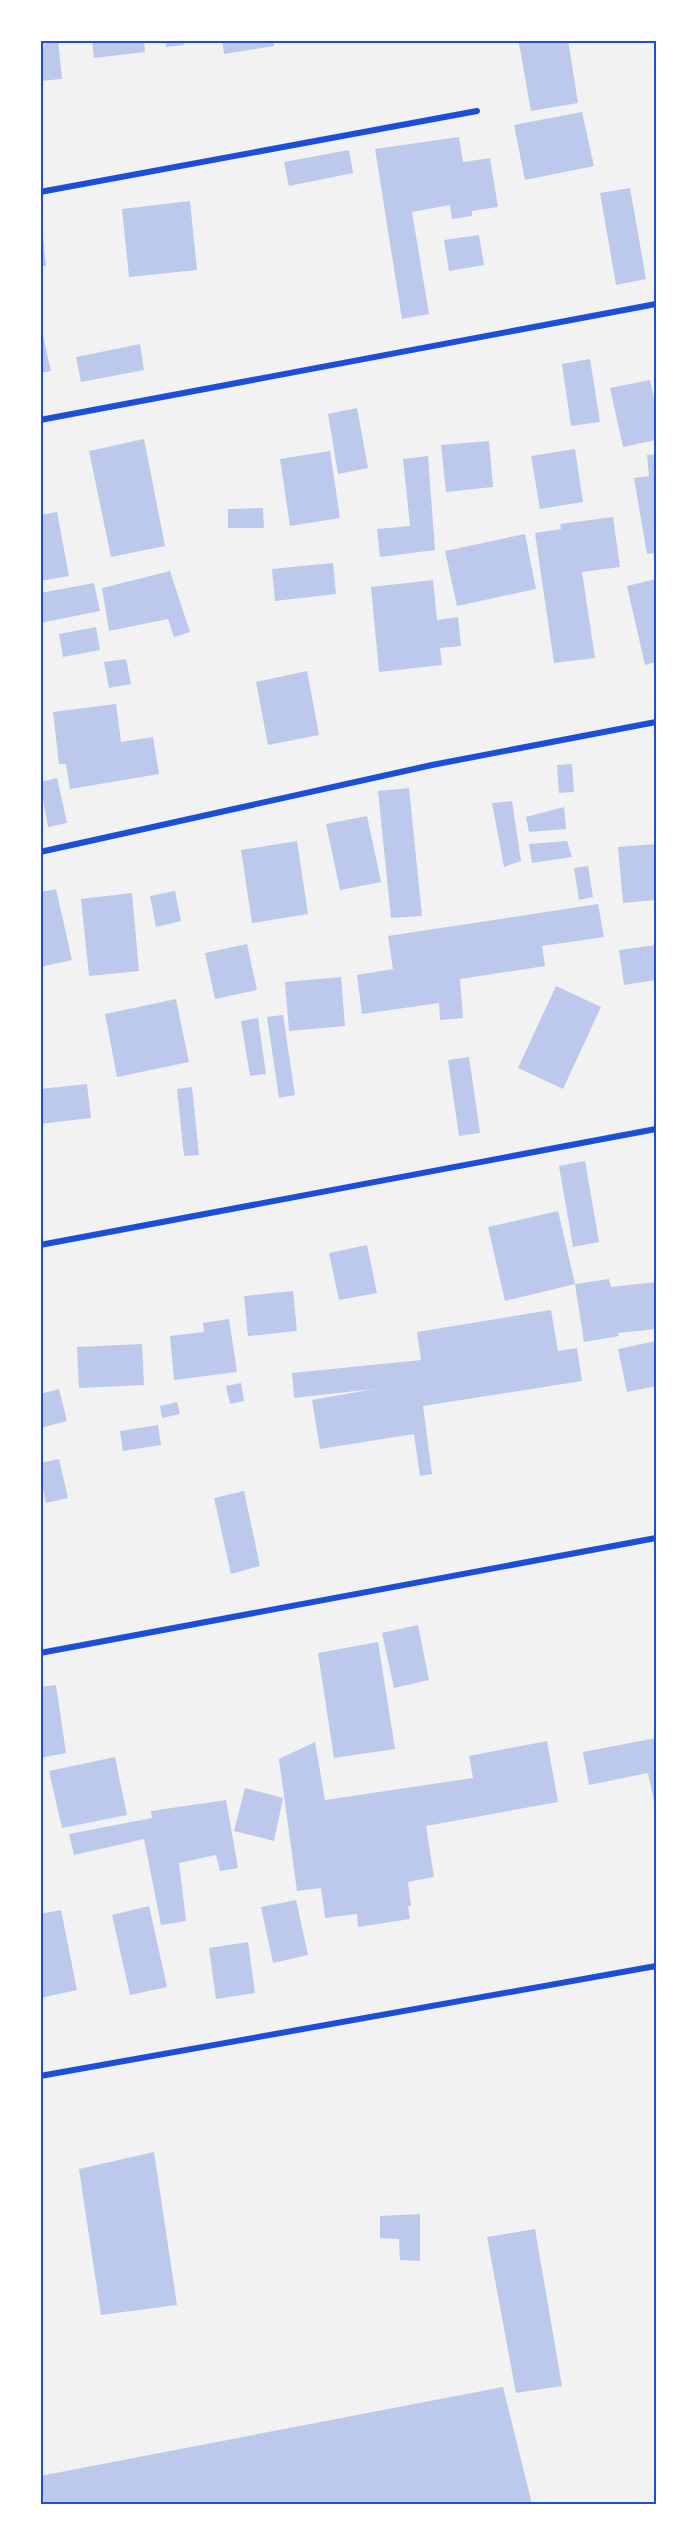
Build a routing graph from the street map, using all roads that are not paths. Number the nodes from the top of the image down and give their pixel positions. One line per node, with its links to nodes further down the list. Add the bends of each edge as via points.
1 (477, 111): 2 (street)
2 (40, 192)
3 (657, 304): 4 (street)
4 (40, 420)
5 (657, 722): 6 (street, via 432,765)
6 (40, 852)
7 (657, 1130): 8 (street)
8 (40, 1245)
9 (657, 1538): 10 (street)
10 (40, 1653)
11 (657, 1966): 12 (street)
12 (40, 2076)

